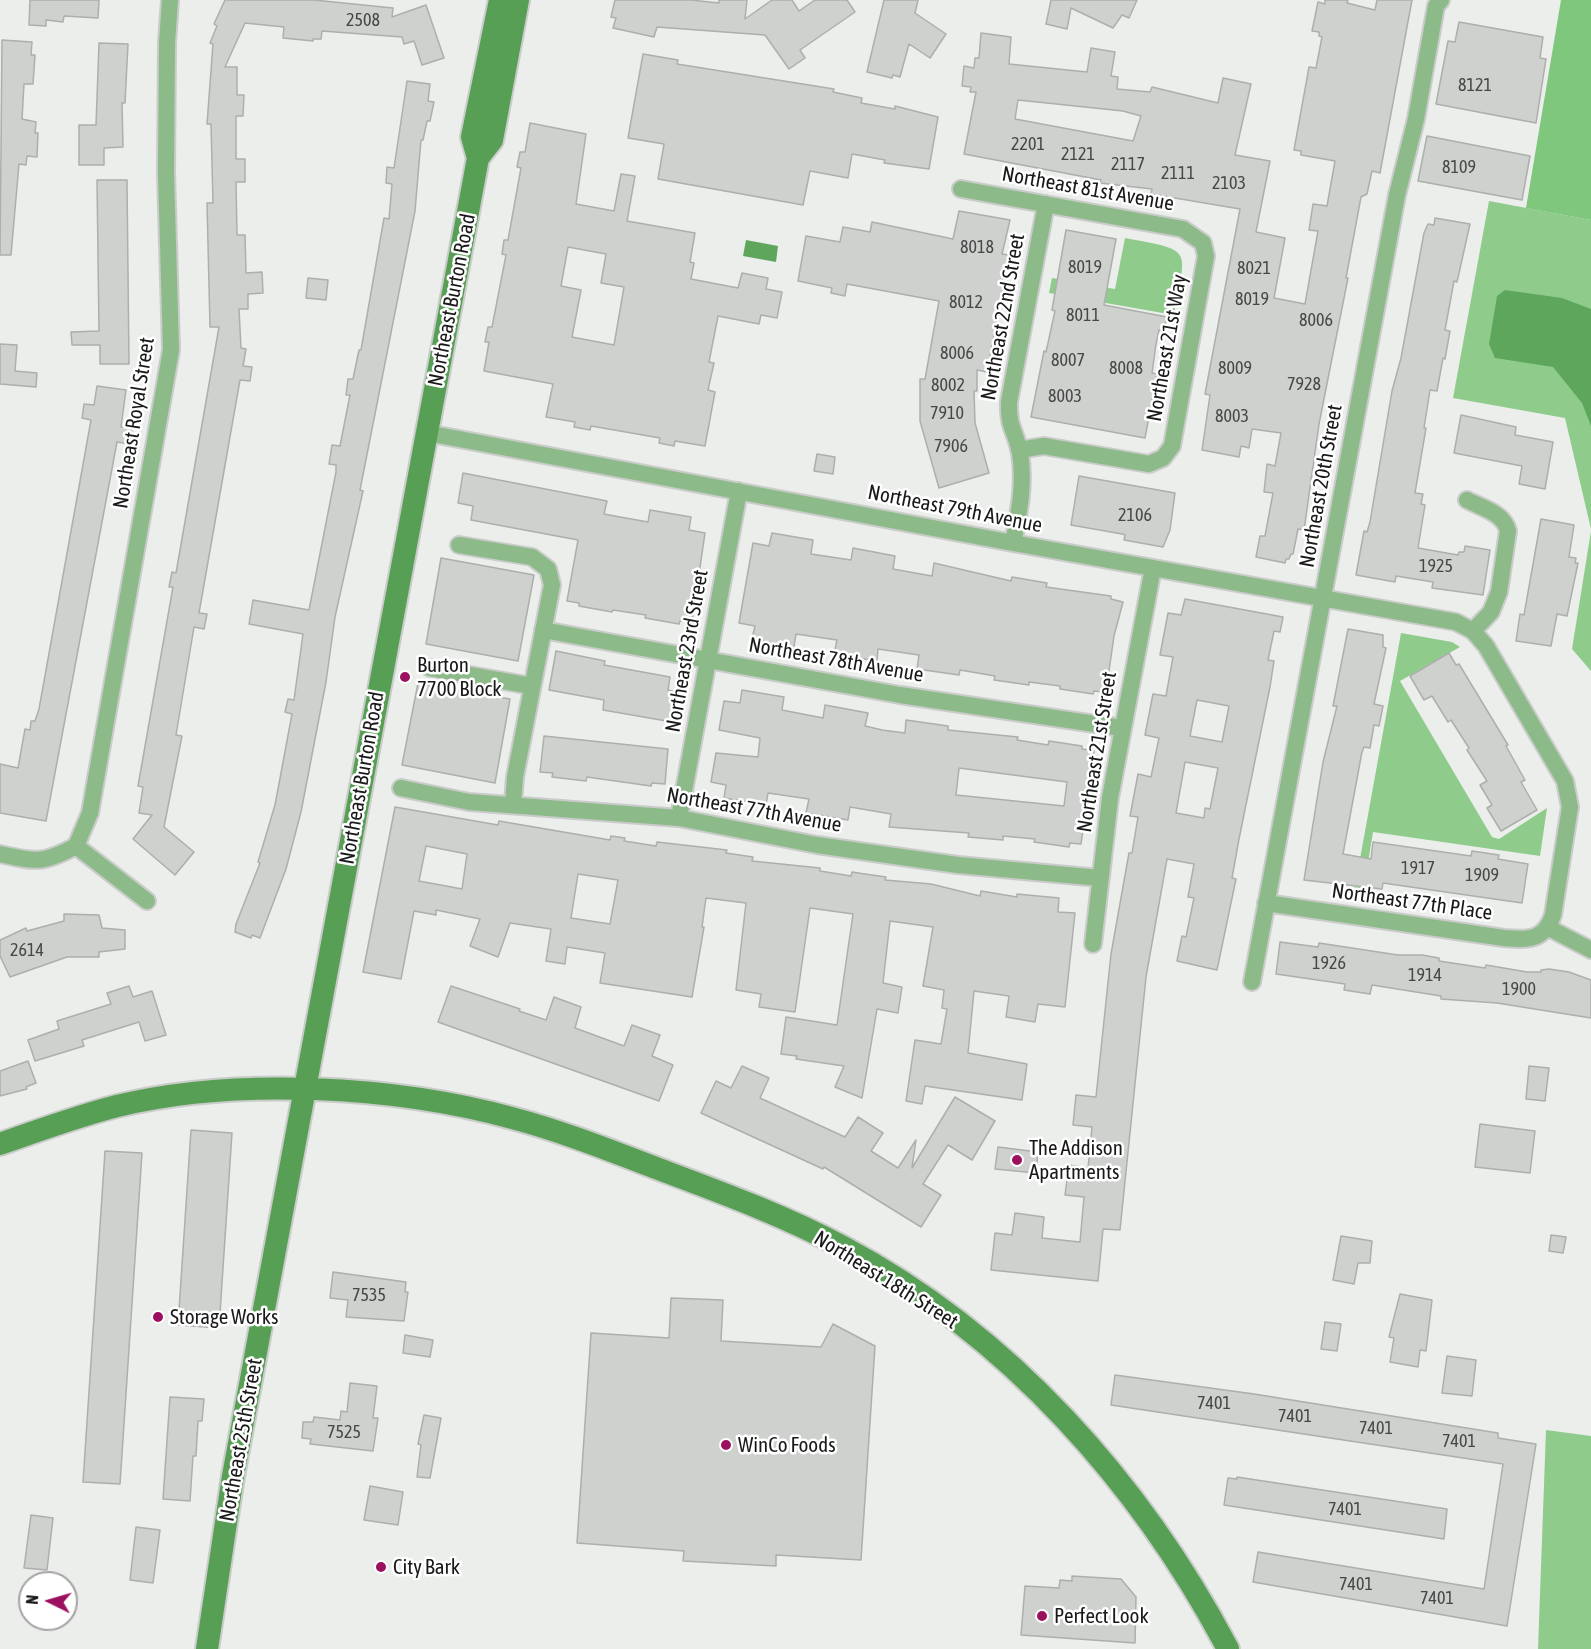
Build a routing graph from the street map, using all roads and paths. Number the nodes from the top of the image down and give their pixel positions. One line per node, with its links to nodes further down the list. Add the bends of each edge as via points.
1 (170, 0): 26 (street, Northeast Royal Street, via 166,174 171,350 90,813)
2 (500, 0): 5 (main road, Northeast Burton Road, via 472,137)
3 (518, 0): 5 (main road, Northeast Burton Road, via 492,140)
4 (1441, 0): 16 (street, Northeast 20th Street, via 1436,6 1416,119 1397,195)
5 (478, 158): 9 (main road, Northeast Burton Road)
6 (962, 189): 7 (street, Northeast 81st Avenue)
7 (1046, 204): 8 (street, Northeast 81st Avenue, via 1184,229); 10 (street, Northeast 22nd Street, via 1009,402 1008,423)
8 (1203, 243): 10 (street, Northeast 21st Way, via 1206,256 1172,446 1163,458 1149,464 1044,446)
9 (427, 433): 11 (street, Northeast 79th Avenue); 35 (main road, Northeast Burton Road)
10 (1019, 450): 13 (street, Northeast 22nd Street, via 1021,504)
11 (739, 491): 13 (street, Northeast 79th Avenue); 19 (street, Northeast 23rd Street)
12 (1467, 500): 18 (street, via 1497,515 1508,531 1499,592 1491,612)
13 (1013, 543): 15 (street, Northeast 79th Avenue)
14 (459, 545): 17 (street, via 532,557 548,569 552,585)
15 (1153, 568): 16 (street, Northeast 79th Avenue); 22 (street, Northeast 21st Street)
16 (1323, 598): 18 (street, Northeast 79th Avenue, via 1456,622); 30 (street, Northeast 20th Street)
17 (543, 630): 19 (street, Northeast 78th Avenue); 21 (street)
18 (1473, 631): 31 (street, via 1486,646 1565,782 1570,807)
19 (708, 660): 22 (street, Northeast 78th Avenue, via 900,695); 25 (street, Northeast 23rd Street)
20 (430, 668): 21 (street)
21 (532, 686): 24 (street)
22 (1122, 728): 28 (street, Northeast 21st Street)
23 (401, 788): 24 (street, Northeast 77th Avenue, via 469,802)
24 (513, 804): 25 (street, Northeast 77th Avenue)
25 (680, 818): 28 (street, Northeast 77th Avenue, via 817,845)
26 (76, 846): 27 (street, via 51,860); 29 (street)
27 (0, 854)
28 (1100, 878): 32 (street, Northeast 21st Street)
29 (147, 902)
30 (1266, 903): 31 (street, Northeast 77th Place, via 1516,939 1538,937); 34 (street, Northeast 20th Street)
31 (1549, 928): 33 (street)
32 (1093, 944)
33 (1591, 950)
34 (1252, 982)
35 (305, 1090): 36 (main road, via 193,1094 120,1106); 37 (main road, Northeast 25th Street, via 233,1476); 38 (main road, Northeast 18th Street, via 386,1095 511,1117 767,1210 845,1248 962,1326 1070,1425 1144,1512 1199,1593)
36 (0, 1143)
37 (207, 1649)
38 (1228, 1649)

